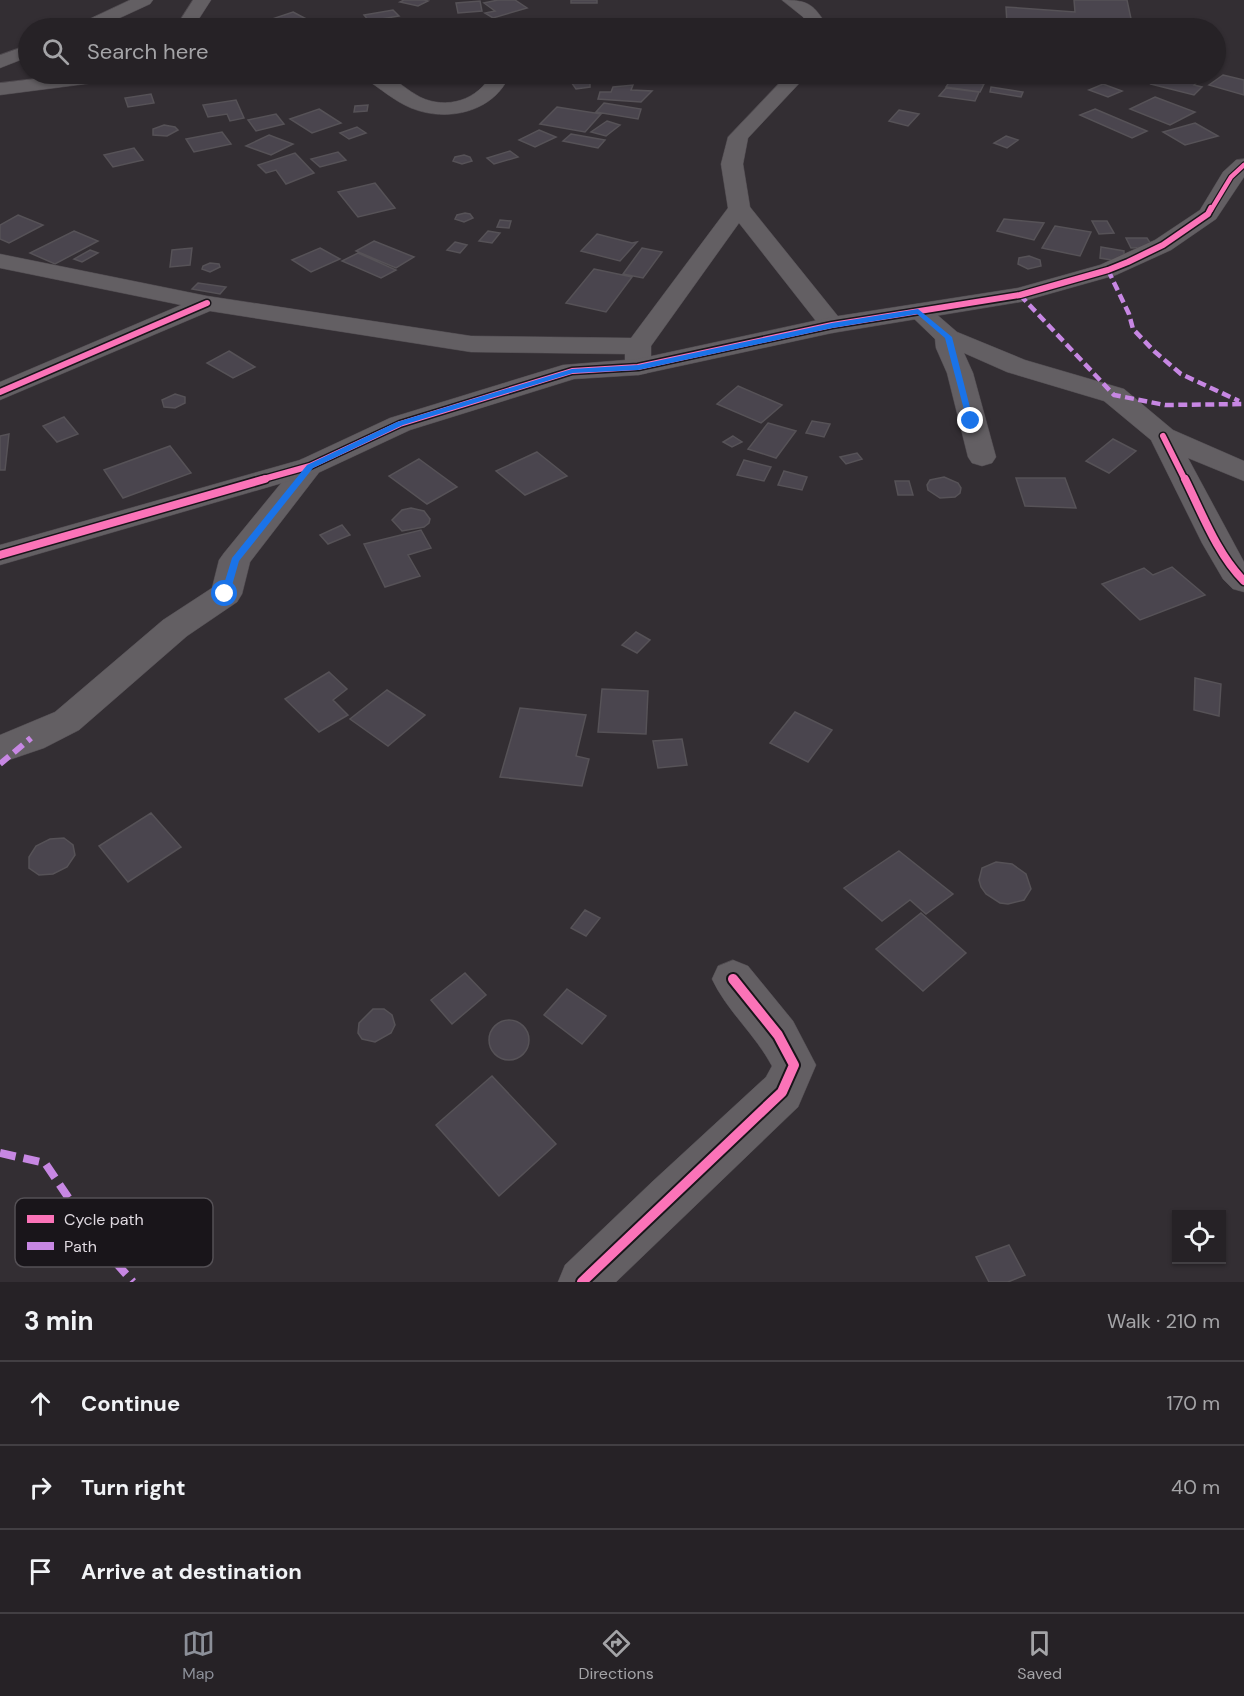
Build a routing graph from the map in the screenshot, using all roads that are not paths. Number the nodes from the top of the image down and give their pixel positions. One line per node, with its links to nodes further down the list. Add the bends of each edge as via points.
1 (144, 0): 4 (street)
2 (202, 0): 5 (street)
3 (791, 0): 6 (street)
4 (106, 18)
5 (190, 18)
6 (813, 18)
7 (18, 55): 8 (street)
8 (0, 62)
9 (39, 84): 13 (street)
10 (386, 84): 11 (street, via 428,108 481,100)
11 (495, 84)
12 (788, 84): 15 (street, via 738,137 732,164)
13 (0, 89)
14 (1244, 165): 18 (street, via 1231,177 1208,214 1163,245 1128,262 1020,295)
15 (740, 208): 19 (street); 21 (street)
16 (5, 268): 17 (street)
17 (207, 303): 21 (street, via 471,344); 22 (street)
18 (918, 311): 19 (street); 20 (street)
19 (832, 325): 21 (street)
20 (948, 337): 23 (street, via 1016,366 1114,395); 24 (street)
21 (638, 356): 25 (street, via 572,371 400,424)
22 (0, 392)
23 (1163, 436): 26 (street); 28 (street, via 1217,543)
24 (982, 457)
25 (310, 466): 27 (street); 29 (street, via 235,560 225,594 175,628 67,721)
26 (1244, 472)
27 (1, 557)
28 (1244, 581)
29 (0, 749)
30 (733, 979): 31 (street, via 778,1035 794,1065 782,1092)
31 (582, 1282)

